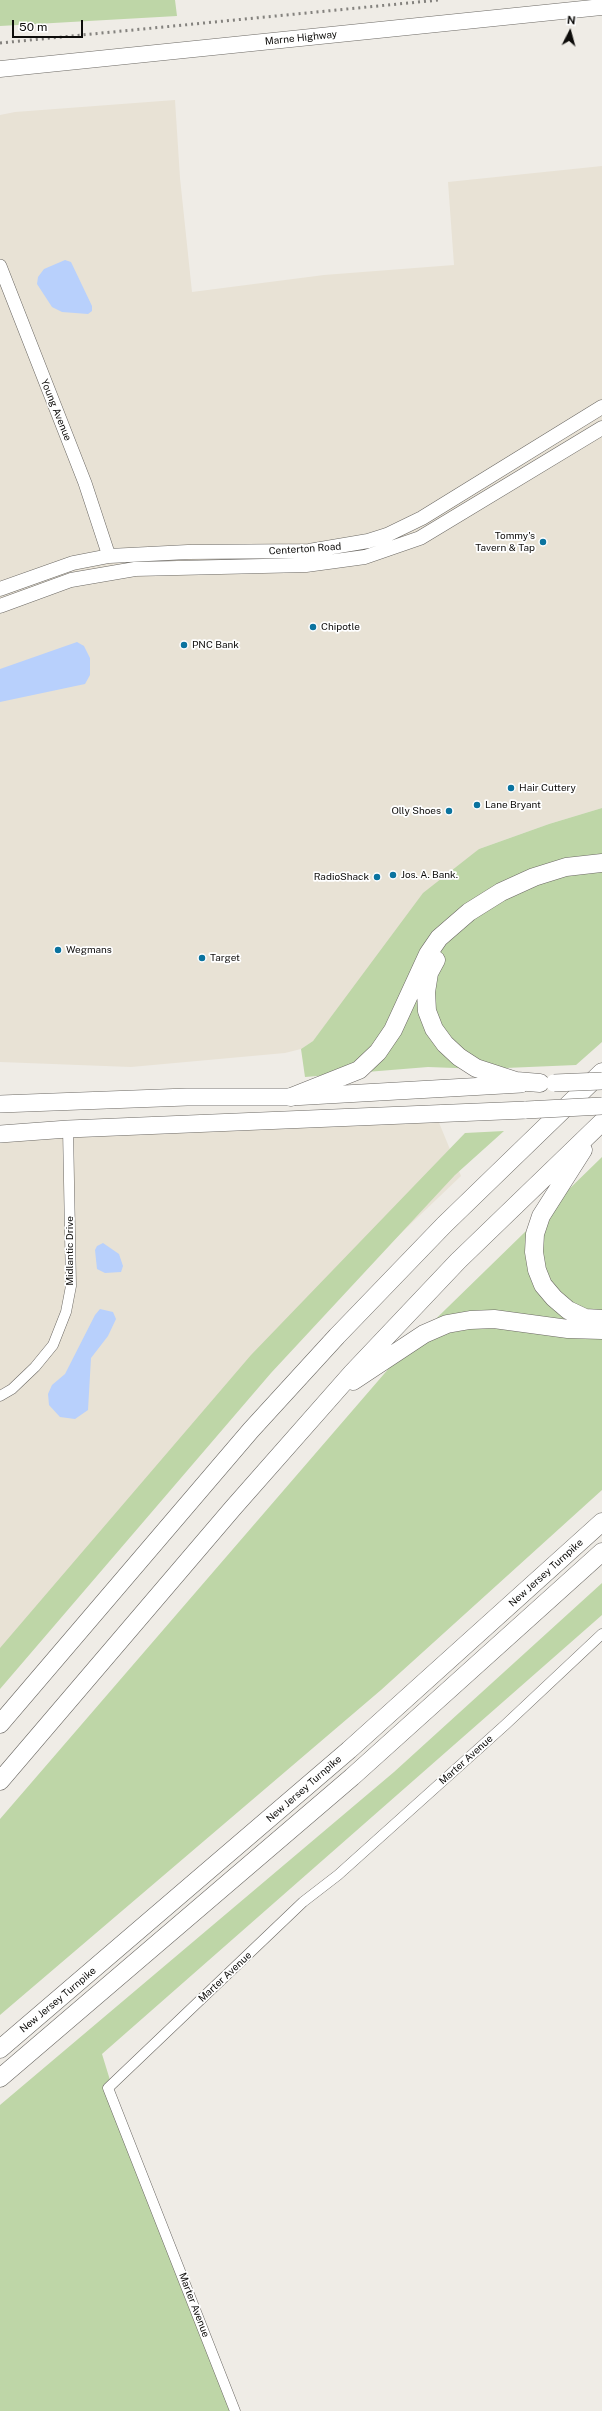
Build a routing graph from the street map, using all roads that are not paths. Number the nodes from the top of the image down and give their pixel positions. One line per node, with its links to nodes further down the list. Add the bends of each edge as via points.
1 (602, 7): 2 (main road, Marne Highway)
2 (0, 69)
3 (0, 266): 6 (street, Young Avenue, via 85,483)
4 (602, 407): 6 (main road, Centerton Road, via 439,508 405,527 374,539 348,546 309,551 188,552)
5 (602, 428): 8 (main road, Centerton Road, via 420,538 365,558 306,566 135,569 71,580)
6 (109, 556): 7 (main road, Centerton Road, via 73,563)
7 (0, 589)
8 (0, 606)
9 (602, 863): 13 (highway, via 566,867 534,877 501,892 469,912 439,938 428,954 392,1030 378,1052 359,1070)
10 (602, 873): 12 (highway, via 554,879 507,898 486,910 451,939 438,955 429,973 427,1011 434,1029 459,1057 476,1068 495,1075 516,1081)
11 (600, 1075): 12 (highway, bridge); 28 (highway, via 444,1226 337,1336 251,1430)
12 (547, 1083): 13 (highway)
13 (291, 1097): 15 (highway, via 187,1096)
14 (0, 1100): 15 (highway)
15 (19, 1102): 16 (highway)
16 (0, 1104)
17 (602, 1106): 19 (highway, bridge)
18 (600, 1123): 21 (highway, via 541,1216 535,1234 534,1252 536,1270 554,1298 568,1310 579,1315); 23 (highway, via 454,1266)
19 (68, 1129): 20 (highway); 24 (street, Midlantic Drive, via 71,1286 66,1312 53,1345 35,1367)
20 (0, 1134)
21 (602, 1319)
22 (602, 1330): 23 (highway, via 568,1329 494,1319 447,1324 403,1347)
23 (334, 1393): 29 (highway)
24 (0, 1396)
25 (602, 1522): 30 (highway, New Jersey Turnpike, via 349,1750)
26 (602, 1552): 31 (highway, via 352,1777)
27 (602, 1634): 32 (street, Marter Avenue, via 338,1875 303,1902 108,2088)
28 (0, 1724)
29 (0, 1781)
30 (0, 2049)
31 (0, 2078)
32 (235, 2411)

